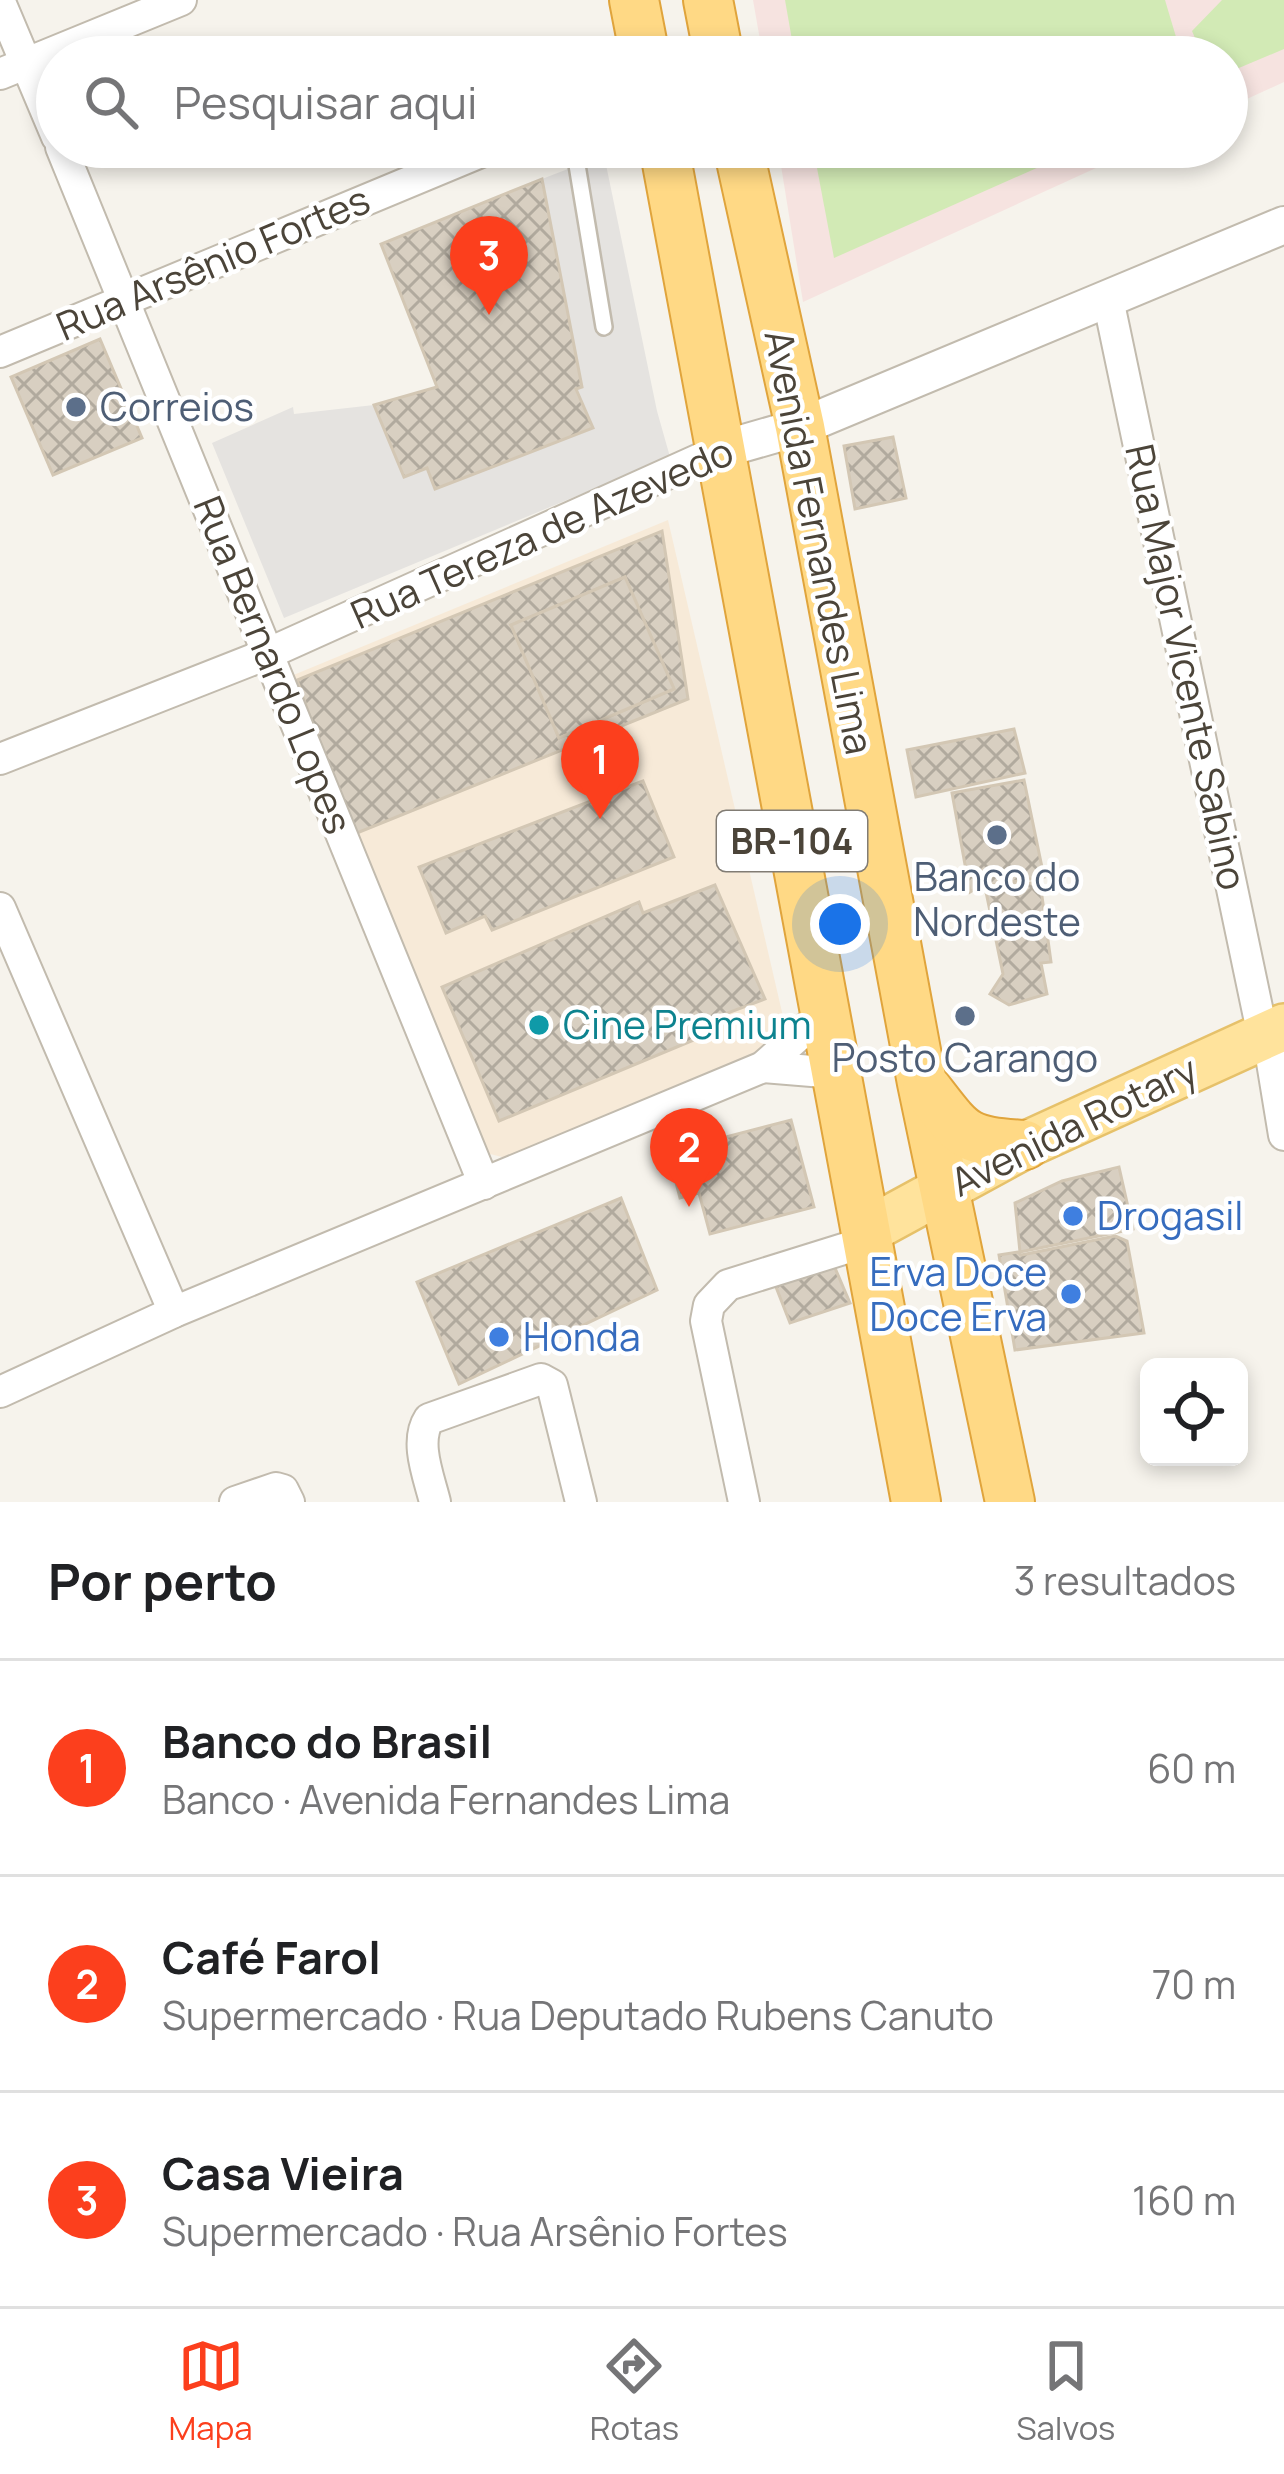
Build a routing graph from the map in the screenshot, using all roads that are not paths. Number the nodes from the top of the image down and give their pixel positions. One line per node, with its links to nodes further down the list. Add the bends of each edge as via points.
1 (181, 0): 5 (street)
2 (634, 0): 6 (highway)
3 (708, 0): 7 (highway)
4 (0, 2): 8 (street)
5 (93, 36)
6 (641, 36)
7 (715, 36)
8 (13, 69): 9 (street)
9 (36, 105)
10 (70, 168): 16 (street, Rua Bernardo Lopes)
11 (442, 168): 16 (street, Rua Arsênio Fortes)
12 (578, 168): 18 (lane)
13 (668, 168): 21 (highway, Avenida Fernandes Lima / BR-104)
14 (743, 168): 20 (highway, Avenida Fernandes Lima / BR-104)
15 (1284, 225): 17 (street, Rua Tereza de Azevedo)
16 (125, 298): 19 (street, Rua Arsênio Fortes); 22 (street, Rua Bernardo Lopes)
17 (1108, 299): 20 (street, Rua Tereza de Azevedo); 26 (street, Rua Major Vicente Sabino)
18 (604, 326)
19 (0, 352)
20 (800, 427): 21 (street, Rua Tereza de Azevedo); 30 (highway, Avenida Fernandes Lima / BR-104)
21 (721, 450): 22 (street, Rua Tereza de Azevedo); 25 (highway, Avenida Fernandes Lima / BR-104)
22 (267, 654): 23 (street, Rua Tereza de Azevedo); 33 (street, Rua Bernardo Lopes)
23 (0, 759)
24 (0, 908): 36 (street)
25 (824, 1012): 28 (street); 29 (highway, Avenida Fernandes Lima / BR-104)
26 (1277, 1030): 27 (main road, Avenida Rotary); 31 (street, Rua Major Vicente Sabino, via 1271,1062)
27 (1214, 1058): 31 (street, Rua Major Vicente Sabino, via 1256,1066); 32 (main road, Avenida Rotary)
28 (763, 1067): 29 (street); 33 (street)
29 (836, 1073): 35 (highway, Avenida Fernandes Lima / BR-104)
30 (922, 1083): 32 (highway, via 964,1134); 34 (highway, Avenida Fernandes Lima / BR-104)
31 (1281, 1120)
32 (1025, 1145): 34 (main road, Avenida Rotary)
33 (484, 1184): 36 (street)
34 (944, 1188): 35 (main road, Avenida Rotary); 44 (highway, Avenida Fernandes Lima / BR-104)
35 (868, 1236): 42 (street, via 728,1285 709,1305); 43 (highway, Avenida Fernandes Lima / BR-104)
36 (174, 1312): 37 (street)
37 (0, 1392)
38 (235, 1502): 39 (street, via 279,1488)
39 (289, 1502)
40 (435, 1502): 41 (street, via 422,1433 429,1419 546,1379)
41 (581, 1502)
42 (744, 1502)
43 (916, 1502)
44 (1010, 1502)

